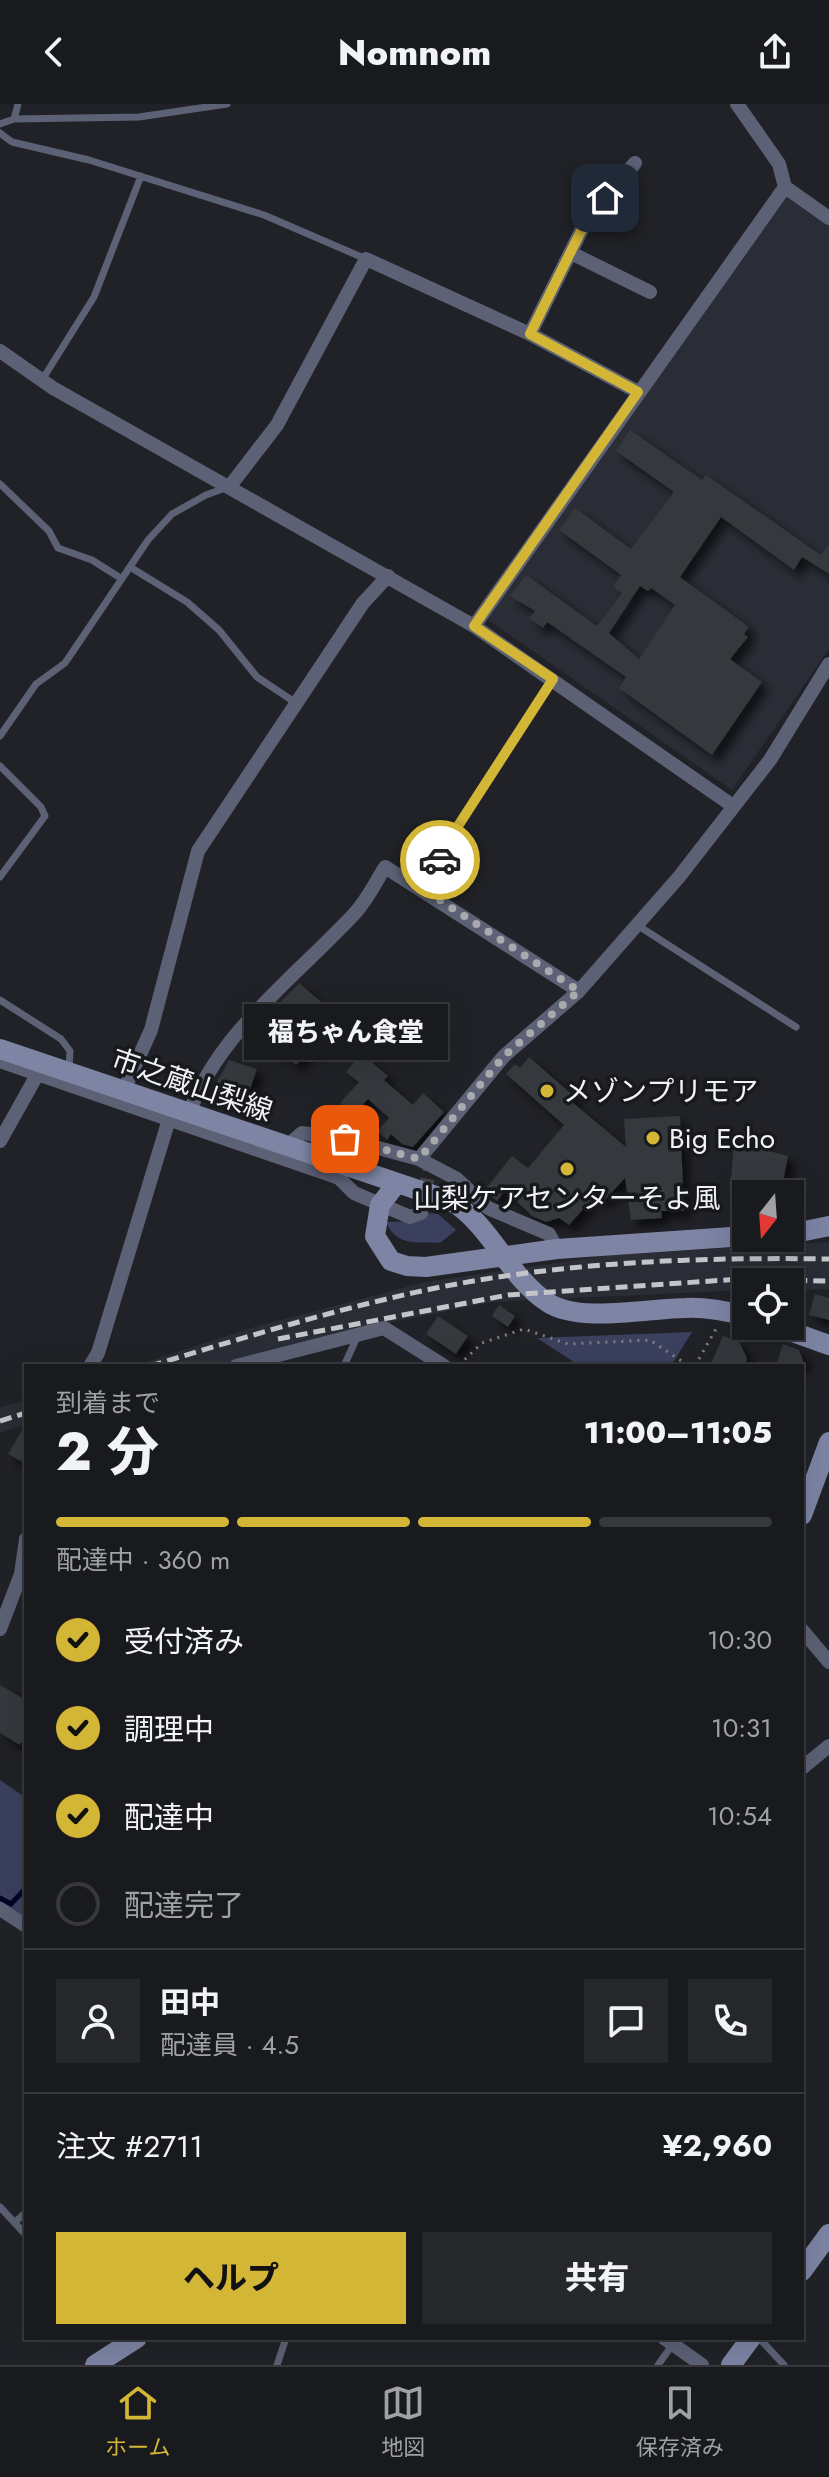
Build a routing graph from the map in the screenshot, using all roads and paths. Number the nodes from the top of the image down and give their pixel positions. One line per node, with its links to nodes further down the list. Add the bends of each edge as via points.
1 (18, 104): 4 (lane)
2 (227, 104): 4 (lane, via 139,117)
3 (737, 104): 9 (street, via 779,164)
4 (14, 119): 5 (lane)
5 (0, 124)
6 (0, 133): 8 (lane, via 12,142)
7 (635, 163): 11 (street, via 589,215)
8 (141, 176): 12 (lane, via 264,215); 16 (lane, via 94,297)
9 (785, 187): 10 (street); 17 (street)
10 (829, 218)
11 (571, 253): 13 (street); 14 (street)
12 (366, 259): 14 (street); 19 (street, via 277,425)
13 (650, 292)
14 (530, 334): 17 (street)
15 (0, 351): 16 (street)
16 (42, 380): 19 (street)
17 (638, 392): 23 (street)
18 (0, 484): 22 (lane, via 49,531 58,548 92,560)
19 (230, 486): 20 (lane, via 172,514); 21 (street)
20 (130, 567): 22 (lane); 27 (lane, via 187,602 219,630 257,677)
21 (388, 576): 23 (street); 27 (street, via 363,603)
22 (122, 579): 28 (lane, via 65,663 36,684)
23 (474, 626): 25 (street)
24 (829, 664): 26 (street)
25 (553, 679): 30 (street); 32 (lane, via 447,843)
26 (822, 690): 30 (street)
27 (296, 703): 41 (street, via 198,851 151,1030)
28 (0, 736)
29 (0, 766): 31 (lane, via 45,816)
30 (733, 806): 33 (street)
31 (0, 877)
32 (426, 891): 34 (street); 42 (street, via 385,867 357,910 220,1053)
33 (637, 925): 34 (street); 36 (lane)
34 (579, 991): 45 (street, via 504,1056)
35 (0, 1000): 40 (lane, via 61,1039 70,1051)
36 (796, 1027)
37 (0, 1049): 39 (main road, 市之蔵山梨線)
38 (0, 1061): 39 (street)
39 (41, 1069): 40 (main road, 市之蔵山梨線); 42 (street); 43 (street)
40 (69, 1073): 41 (main road, 市之蔵山梨線)
41 (123, 1092): 42 (main road, 市之蔵山梨線)
42 (177, 1115): 44 (main road, 市之蔵山梨線); 47 (street, via 339,1178 354,1193); 58 (street)
43 (0, 1141)
44 (287, 1146): 45 (street, via 302,1133); 46 (main road, 市之蔵山梨線)
45 (419, 1159): 52 (street, via 457,1179 488,1208 549,1234)
46 (397, 1183): 47 (main road); 53 (main road, 市之蔵山梨線, via 465,1209 546,1302 581,1313 690,1308)
47 (380, 1205): 48 (street, via 410,1217); 52 (main road, via 377,1243 398,1264 426,1267)
48 (421, 1213)
49 (829, 1226): 50 (main road)
50 (804, 1231)
51 (732, 1237): 52 (main road)
52 (557, 1249)
53 (732, 1313)
54 (732, 1319): 64 (path)
55 (360, 1332): 59 (street); 60 (lane); 61 (street, via 384,1328)
56 (804, 1336): 57 (main road)
57 (829, 1345)
58 (91, 1364)
59 (243, 1364)
60 (345, 1364)
61 (441, 1364)
62 (461, 1364): 63 (path, via 482,1343 524,1329 568,1344 650,1340)
63 (686, 1364)
64 (697, 1364)
65 (829, 1442): 66 (main road)
66 (815, 1483): 67 (main road)
67 (804, 1510)
68 (24, 1553): 69 (street)
69 (2, 1619)
70 (804, 1632): 71 (street)
71 (828, 1660)
72 (829, 1746): 73 (street)
73 (804, 1766)
74 (0, 1909): 75 (street)
75 (24, 1925)
76 (0, 2207): 78 (lane)
77 (24, 2214): 78 (lane)
78 (15, 2222): 79 (lane)
79 (24, 2233)
80 (829, 2234): 81 (main road)
81 (806, 2258)
82 (285, 2340): 88 (lane)
83 (750, 2340): 91 (main road)
84 (761, 2340): 92 (lane)
85 (669, 2341): 89 (lane); 90 (street)
86 (123, 2342): 87 (main road)
87 (95, 2365)
88 (277, 2365)
89 (658, 2365)
90 (702, 2365)
91 (731, 2365)
92 (784, 2365)

